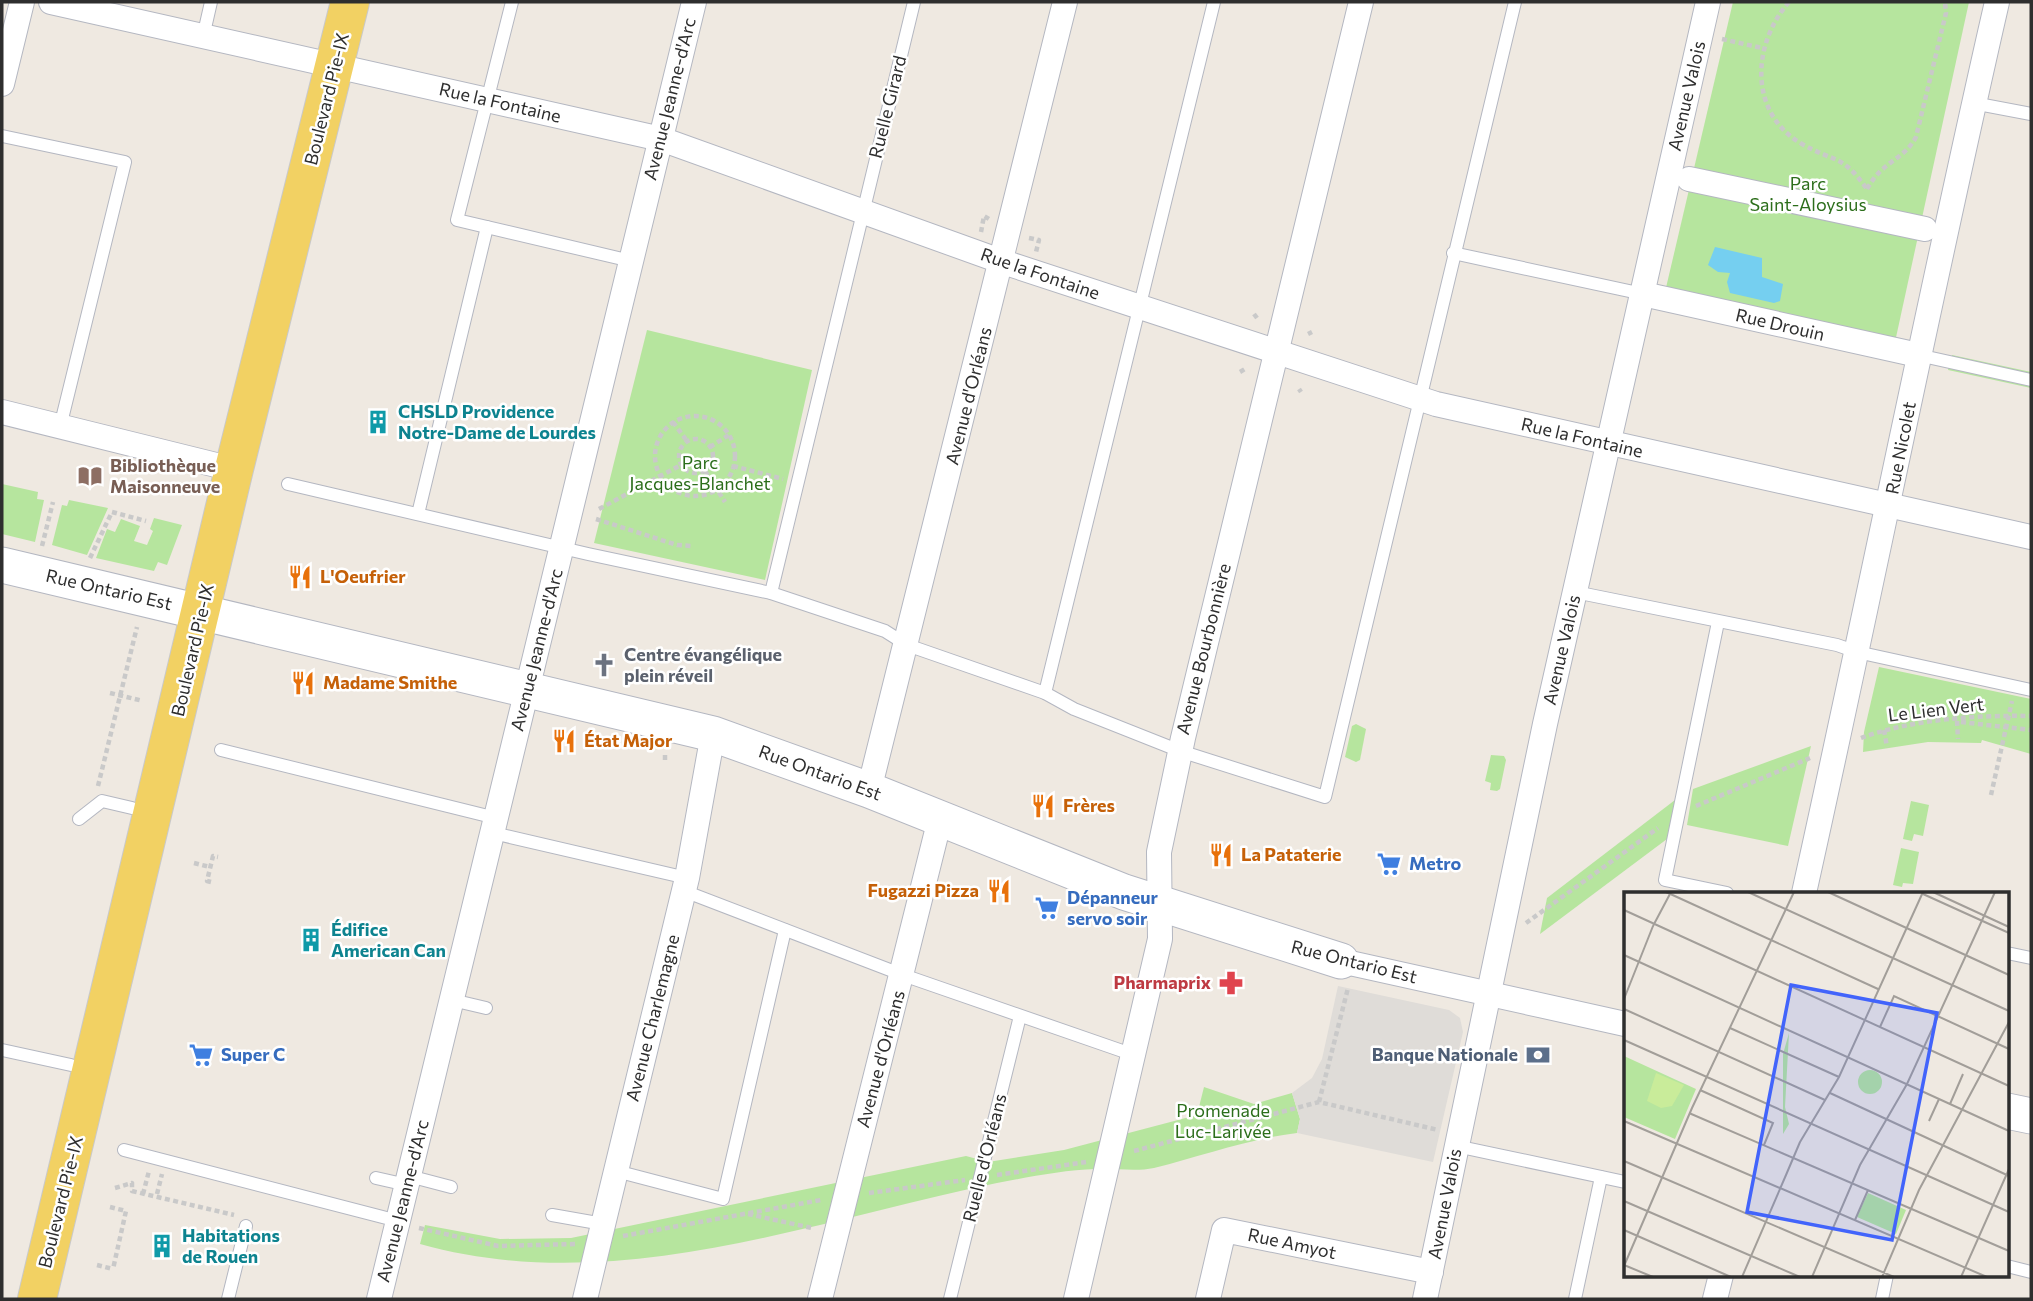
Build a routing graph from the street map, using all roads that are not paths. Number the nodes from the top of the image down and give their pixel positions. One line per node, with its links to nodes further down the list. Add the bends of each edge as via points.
1 (22, 2): 17 (street)
2 (51, 2): 15 (street, Rue la Fontaine)
3 (211, 2): 15 (lane)
4 (327, 2): 16 (main road, Boulevard Pie-IX)
5 (350, 2): 16 (main road, Boulevard Pie-IX)
6 (512, 2): 18 (lane)
7 (694, 2): 22 (street, Avenue Jeanne-d'Arc)
8 (914, 2): 24 (lane, Ruelle Girard)
9 (1065, 2): 29 (street, Avenue d'Orléans)
10 (1213, 2): 31 (lane)
11 (1361, 2): 32 (street, Avenue Bourbonnière)
12 (1515, 2): 27 (lane)
13 (1708, 2): 30 (street, Avenue Valois)
14 (1997, 2): 19 (street, Rue Nicolet)
15 (203, 37): 16 (street, Rue la Fontaine)
16 (324, 64): 18 (street, Rue la Fontaine); 39 (main road, Boulevard Pie-IX); 48 (main road, Boulevard Pie-IX, via 234,469)
17 (2, 84)
18 (486, 100): 22 (street, Rue la Fontaine); 25 (lane, via 457,220)
19 (1973, 103): 20 (lane); 33 (street, Rue Nicolet)
20 (2031, 114)
21 (2, 136): 37 (lane, via 125,162)
22 (661, 139): 24 (street, Rue la Fontaine); 28 (street, Avenue Jeanne-d'Arc)
23 (1689, 179): 26 (street)
24 (861, 212): 29 (street, Rue la Fontaine); 47 (lane, Ruelle Girard)
25 (487, 227): 28 (lane); 42 (lane)
26 (1925, 229)
27 (1453, 253): 30 (lane); 35 (lane)
28 (631, 261): 44 (street, Avenue Jeanne-d'Arc)
29 (1003, 262): 31 (street, Rue la Fontaine); 50 (street, Avenue d'Orléans)
30 (1643, 294): 33 (street, Rue Drouin); 38 (street, Avenue Valois)
31 (1140, 308): 32 (street, Rue la Fontaine); 54 (lane)
32 (1275, 353): 35 (street, Rue la Fontaine); 57 (street, Avenue Bourbonnière)
33 (1918, 355): 34 (lane); 41 (street, Rue Nicolet)
34 (2031, 380)
35 (1420, 399): 38 (street, Rue la Fontaine); 57 (lane, via 1325,797)
36 (2, 412): 37 (street)
37 (60, 427): 39 (street)
38 (1608, 445): 41 (street, Rue la Fontaine); 46 (street, Avenue Valois)
39 (216, 465): 48 (main road, Boulevard Pie-IX)
40 (288, 484): 42 (lane)
41 (1889, 507): 43 (street, Rue la Fontaine); 51 (street, Rue Nicolet)
42 (418, 514): 44 (lane)
43 (2031, 537)
44 (562, 548): 47 (lane); 52 (street, Avenue Jeanne-d'Arc)
45 (2, 565): 48 (main road, Rue Ontario Est)
46 (1575, 592): 49 (lane); 72 (street, Avenue Valois)
47 (771, 593): 50 (lane, via 884,631)
48 (192, 610): 52 (main road, Rue Ontario Est); 59 (main road, Boulevard Pie-IX); 100 (main road, Boulevard Pie-IX)
49 (1718, 622): 51 (lane); 64 (lane, via 1665,880)
50 (907, 645): 54 (lane); 58 (street, Avenue d'Orléans)
51 (1857, 652): 53 (lane); 65 (street, Rue Nicolet)
52 (527, 690): 55 (main road, Rue Ontario Est); 62 (street, Avenue Jeanne-d'Arc)
53 (2031, 690)
54 (1045, 692): 57 (lane, via 1074,709)
55 (713, 734): 58 (main road, Rue Ontario Est); 63 (street, Avenue Charlemagne)
56 (221, 750): 62 (lane)
57 (1180, 751): 66 (street, Avenue Bourbonnière, via 1159,852)
58 (869, 790): 60 (main road, Rue Ontario Est)
59 (132, 808): 61 (lane, via 102,801); 79 (main road, Boulevard Pie-IX)
60 (940, 818): 66 (main road, Rue Ontario Est); 70 (street, Avenue d'Orléans)
61 (79, 819)
62 (494, 825): 63 (lane); 73 (street, Avenue Jeanne-d'Arc)
63 (686, 884): 67 (lane); 84 (street, Avenue Charlemagne)
64 (1722, 892)
65 (1804, 892)
66 (1160, 904): 71 (main road, Rue Ontario Est); 78 (street, Avenue Bourbonnière, via 1160,939)
67 (785, 930): 70 (lane); 84 (lane, via 723,1199)
68 (2008, 953): 69 (lane)
69 (2031, 958)
70 (903, 975): 75 (lane); 104 (street, Avenue d'Orléans)
71 (1344, 975): 72 (street, Rue Ontario Est)
72 (1491, 993): 76 (street, Rue Ontario Est); 82 (street, Avenue Valois)
73 (452, 1000): 74 (lane); 87 (street, Avenue Jeanne-d'Arc)
74 (486, 1007)
75 (1020, 1016): 78 (lane); 105 (lane, Ruelle d'Orléans)
76 (1624, 1024)
77 (2, 1050): 79 (lane)
78 (1134, 1055): 106 (street, Avenue Bourbonnière)
79 (71, 1065): 99 (main road, Boulevard Pie-IX)
80 (2008, 1111): 81 (main road)
81 (2031, 1116)
82 (1456, 1146): 85 (lane); 95 (street, Avenue Valois)
83 (124, 1150): 91 (lane)
84 (616, 1171): 93 (street, Avenue Charlemagne)
85 (1601, 1177): 88 (lane); 109 (lane)
86 (376, 1178): 87 (lane)
87 (408, 1180): 89 (lane); 91 (street, Avenue Jeanne-d'Arc)
88 (1624, 1182)
89 (451, 1187)
90 (552, 1215): 93 (lane)
91 (398, 1222): 102 (street, Avenue Jeanne-d'Arc)
92 (246, 1226): 101 (lane)
93 (595, 1233): 103 (street, Avenue Charlemagne)
94 (2008, 1266): 96 (lane)
95 (1431, 1272): 107 (street, Rue Amyot, via 1224,1230); 108 (street, Avenue Valois)
96 (2031, 1272)
97 (1721, 1276): 110 (street)
98 (1887, 1276): 111 (lane)
99 (14, 1299)
100 (37, 1299)
101 (228, 1299)
102 (381, 1299)
103 (585, 1299)
104 (820, 1299)
105 (950, 1299)
106 (1076, 1299)
107 (1208, 1299)
108 (1425, 1299)
109 (1575, 1299)
110 (1716, 1299)
111 (1882, 1299)

